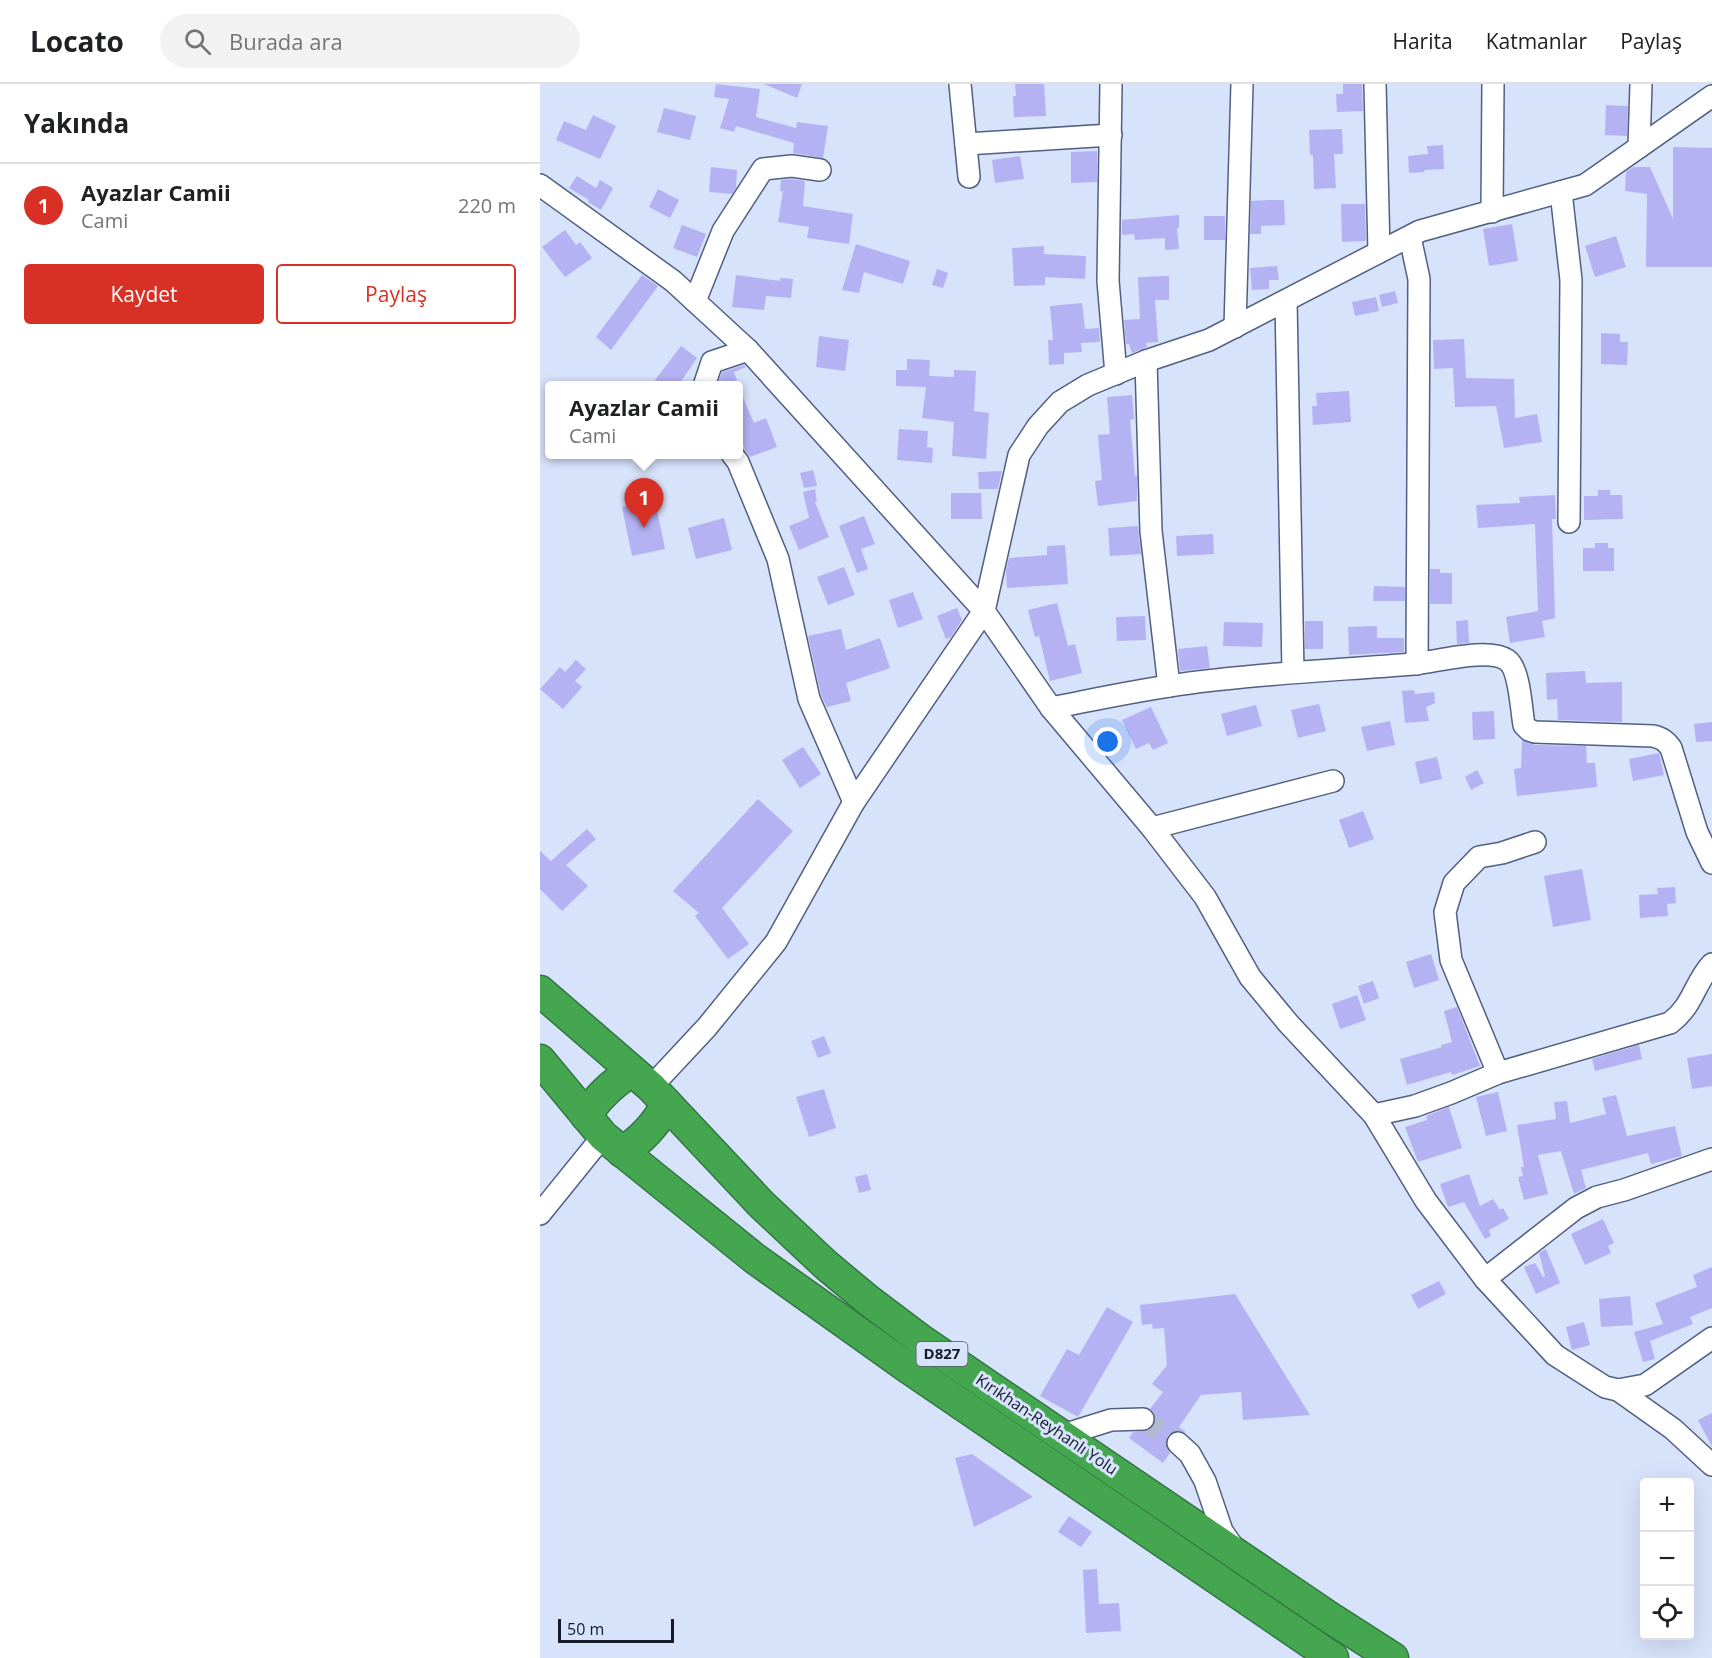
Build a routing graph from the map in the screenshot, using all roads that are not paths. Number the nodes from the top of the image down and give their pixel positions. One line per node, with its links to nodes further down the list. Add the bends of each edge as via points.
1 (960, 84): 9 (street)
2 (1111, 84): 8 (street)
3 (1242, 84): 20 (street)
4 (1375, 84): 17 (street)
5 (1493, 84): 15 (street)
6 (1641, 84): 10 (street)
7 (1712, 96): 10 (street)
8 (1111, 135): 9 (street); 23 (street, via 1108,281)
9 (966, 144): 12 (street)
10 (1639, 147): 14 (street, via 1585,186)
11 (820, 170): 18 (street, via 792,166 763,169 723,231)
12 (969, 177)
13 (540, 185): 18 (street)
14 (1561, 192): 15 (street); 26 (street, via 1571,280)
15 (1492, 212): 16 (street)
16 (1410, 237): 17 (street); 28 (street, via 1419,279)
17 (1379, 252): 19 (street)
18 (695, 301): 21 (street)
19 (1286, 301): 20 (street); 29 (street)
20 (1235, 327): 22 (street)
21 (748, 350): 24 (street, via 712,362); 27 (street)
22 (1146, 361): 23 (street); 30 (street, via 1152,531)
23 (1116, 374): 27 (street, via 1060,402 1019,455)
24 (706, 381)
25 (736, 459): 33 (street, via 778,559 809,699)
26 (1569, 522)
27 (984, 610): 31 (street); 33 (street)
28 (1417, 664): 29 (street); 36 (street, via 1497,655 1509,661 1515,672 1524,725 1529,730 1661,738 1671,748 1697,832)
29 (1293, 672): 30 (street)
30 (1169, 686): 31 (street)
31 (1051, 708): 34 (street)
32 (1333, 781): 34 (street)
33 (854, 802): 41 (street, via 776,942 707,1027)
34 (1152, 828): 42 (street, via 1205,897 1250,977)
35 (1535, 842): 40 (street, via 1479,857 1454,883 1445,912 1451,960)
36 (1712, 862)
37 (1712, 964): 40 (street, via 1686,1008 1670,1023)
38 (540, 991): 41 (highway, Kırıkhan-Reyhanlı Yolu / D827)
39 (540, 1060): 43 (highway, Kırıkhan-Reyhanlı Yolu / D827)
40 (1498, 1073): 42 (street, via 1415,1106)
41 (650, 1088): 43 (highway, via 648,1131 632,1146); 43 (highway, via 615,1082 603,1092 593,1103); 50 (highway, Kırıkhan-Reyhanlı Yolu / D827, via 761,1204 826,1265 921,1340)
42 (1374, 1115): 46 (street, via 1426,1201)
43 (604, 1134): 45 (street); 54 (highway, Kırıkhan-Reyhanlı Yolu / D827, via 704,1219 807,1296)
44 (1710, 1164): 46 (street, via 1597,1197 1576,1208)
45 (540, 1214)
46 (1485, 1279): 48 (street, via 1555,1355 1605,1387)
47 (1712, 1338): 48 (street, via 1646,1385)
48 (1618, 1390): 52 (street, via 1673,1429)
49 (1143, 1419): 50 (street, via 1111,1420)
50 (1064, 1435): 53 (highway, Kırıkhan-Reyhanlı Yolu / D827)
51 (1178, 1443): 53 (street, via 1190,1454 1205,1481 1222,1531)
52 (1712, 1465)
53 (1238, 1555): 55 (highway, Kırıkhan-Reyhanlı Yolu / D827)
54 (1333, 1658)
55 (1393, 1658)

